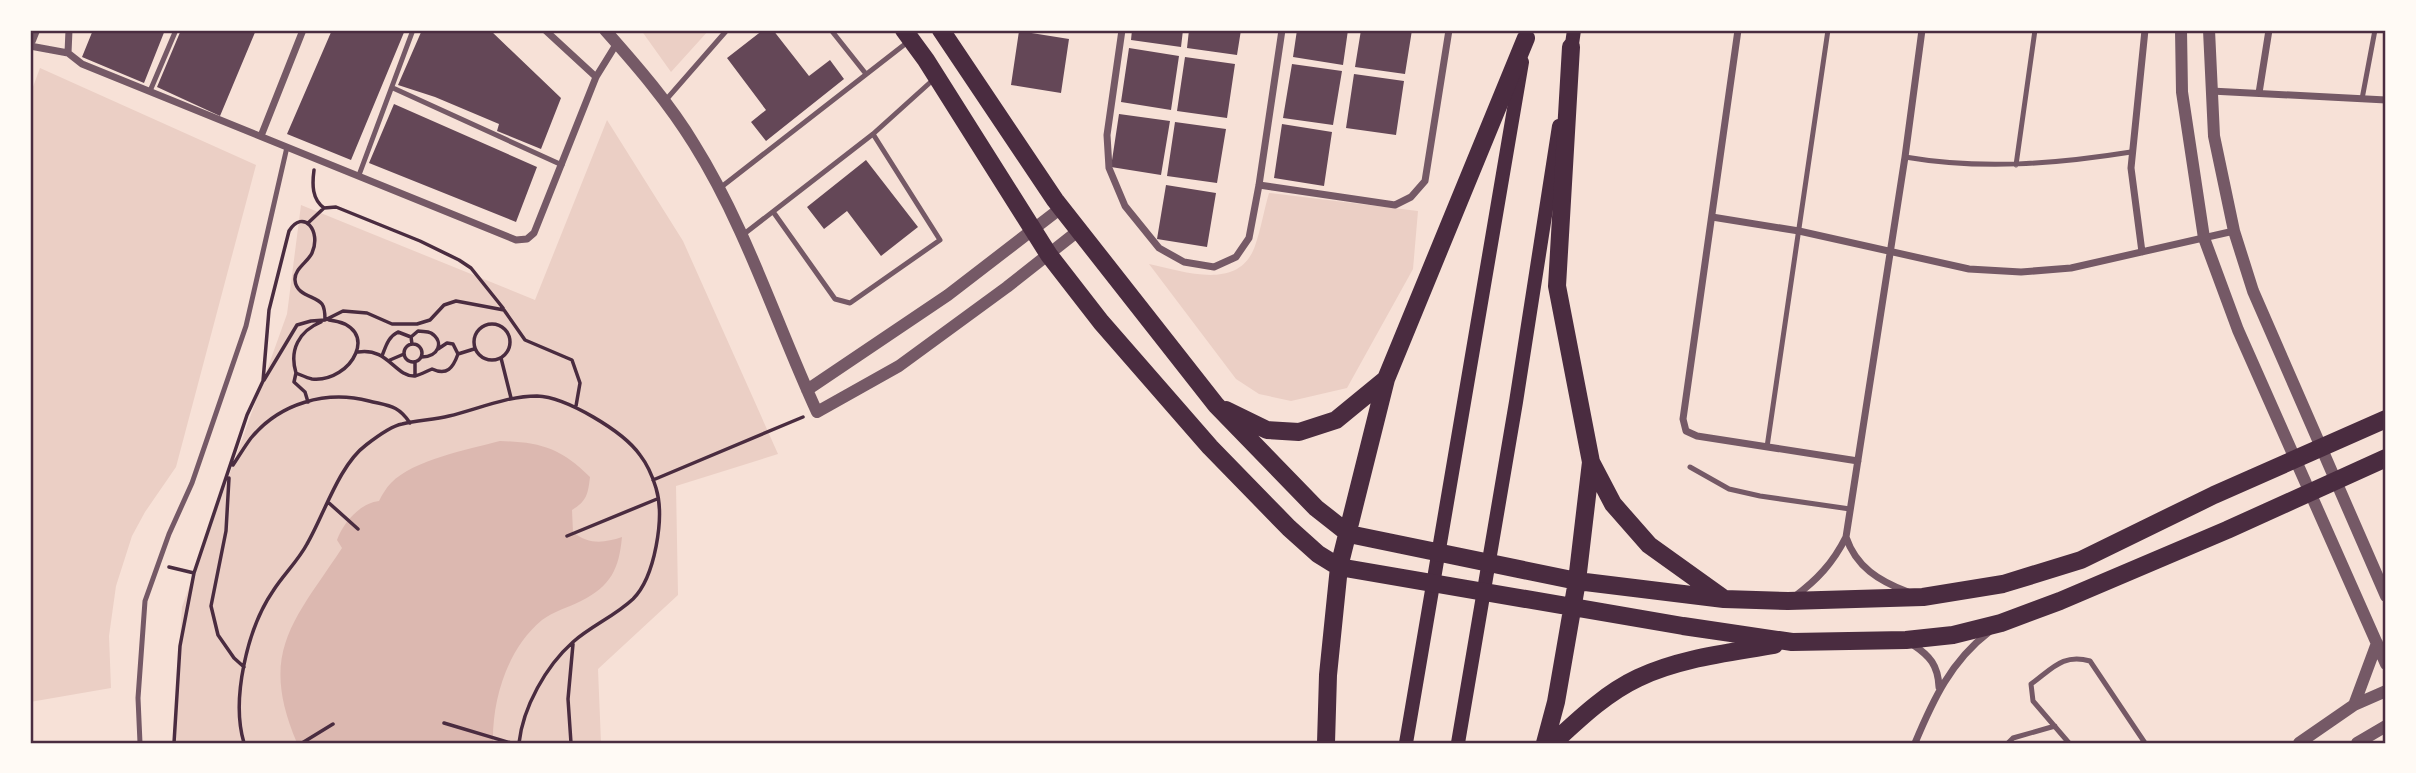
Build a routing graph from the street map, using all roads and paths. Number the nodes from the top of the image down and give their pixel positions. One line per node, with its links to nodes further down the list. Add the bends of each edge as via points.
1 (34, 30): 26 (street)
2 (69, 30): 29 (street)
3 (176, 30): 35 (lane)
4 (303, 30): 41 (street)
5 (413, 30): 33 (lane)
6 (545, 30): 31 (street)
7 (605, 30): 27 (street)
8 (727, 30): 39 (lane)
9 (832, 30): 30 (lane)
10 (941, 30): 52 (main road)
11 (1122, 30): 49 (street, via 1107,135 1108,168 1125,206 1159,248 1184,262 1214,267 1236,257 1249,237)
12 (1282, 30): 49 (street)
13 (1449, 30): 49 (street, via 1425,181 1411,197 1395,205)
14 (1738, 30): 54 (street)
15 (1828, 30): 58 (lane)
16 (1922, 30): 44 (street)
17 (2035, 30): 47 (lane)
18 (2145, 30): 43 (street)
19 (2181, 30): 61 (street, via 2182,92)
20 (2209, 30): 34 (street)
21 (2269, 30): 36 (street)
22 (2375, 30): 37 (lane)
23 (907, 34): 30 (lane); 32 (main road)
24 (1527, 34): 85 (main road); 140 (main road)
25 (1573, 38): 98 (main road, via 1557,286); 141 (main road)
26 (30, 40)
27 (617, 43): 31 (street); 39 (street)
28 (30, 46): 29 (street)
29 (68, 53): 35 (street, via 82,64)
30 (866, 74): 50 (lane)
31 (596, 77): 46 (street)
32 (936, 78): 40 (lane); 56 (main road)
33 (393, 88): 46 (lane); 48 (lane)
34 (2211, 90): 36 (street); 59 (street, via 2214,136)
35 (150, 91): 41 (street)
36 (2259, 93): 37 (street)
37 (2362, 99): 38 (street)
38 (2386, 100)
39 (665, 101): 50 (street)
40 (873, 134): 53 (lane); 53 (lane, via 940,240 850,303 835,299)
41 (261, 136): 42 (street)
42 (287, 146): 45 (street); 109 (lane, via 246,326 192,483)
43 (2131, 152): 47 (lane); 63 (street)
44 (1905, 157): 47 (lane); 62 (street)
45 (315, 158): 48 (street); 51 (path, via 314,194)
46 (562, 165): 48 (street, via 534,233 516,240)
47 (2016, 165)
48 (359, 175)
49 (1259, 186)
50 (720, 188): 60 (street)
51 (324, 208): 55 (path); 65 (path, via 336,208 459,260 471,268)
52 (1061, 208): 56 (street); 57 (main road)
53 (774, 213): 60 (lane)
54 (1712, 217): 58 (street); 95 (street, via 1683,419 1686,431 1697,436)
55 (308, 223): 66 (path, via 315,231 312,253 295,282 311,299 321,302); 86 (path, via 289,231 269,310)
56 (1033, 230): 64 (main road); 87 (street, via 948,295)
57 (1078, 231): 64 (street); 90 (main road)
58 (1799, 231): 62 (street); 95 (lane)
59 (2234, 231): 61 (street); 113 (street, via 2253,291)
60 (741, 236): 87 (street)
61 (2204, 238): 63 (street); 122 (street, via 2238,330)
62 (1890, 251): 63 (street, via 1969,269 2021,272 2071,268); 97 (street)
63 (2142, 252)
64 (1049, 255): 92 (street, via 899,366); 110 (main road, via 1210,447 1289,528)
65 (504, 310): 66 (path, via 456,301 417,324 392,324 355,312); 67 (path)
66 (326, 320): 73 (path, via 354,330); 83 (path, via 309,326 298,340 293,352); 86 (path, via 297,325)
67 (517, 328): 68 (path); 91 (path, via 525,340 572,360 580,383)
68 (507, 333): 72 (path, via 495,324 482,326 474,336); 79 (path, via 509,349)
69 (411, 337): 70 (path); 71 (path, via 418,331 431,334); 76 (path, via 398,332 393,335)
70 (412, 344): 74 (path); 77 (path, via 417,344)
71 (438, 349): 75 (path, via 450,342); 78 (path)
72 (474, 349): 75 (path); 79 (path, via 482,359)
73 (358, 352): 76 (path); 83 (path, via 351,364 331,376 312,379)
74 (404, 354): 80 (path); 81 (path)
75 (458, 355): 82 (path, via 450,371)
76 (382, 356): 80 (path)
77 (422, 357): 78 (path); 81 (path)
78 (431, 357): 82 (path)
79 (501, 359): 88 (path)
80 (390, 360): 84 (path, via 400,371)
81 (415, 363): 84 (path)
82 (432, 369): 84 (path)
83 (296, 373): 89 (path, via 294,382)
84 (415, 376)
85 (1386, 379): 90 (main road, via 1336,420 1299,432 1268,430); 106 (main road)
86 (263, 382): 100 (path)
87 (807, 390): 92 (street)
88 (511, 398): 91 (path, via 553,398); 94 (path)
89 (308, 402): 94 (path, via 324,397 358,398 396,407); 100 (path, via 276,415 252,437)
90 (1216, 405): 106 (main road, via 1316,508)
91 (576, 407): 101 (path, via 640,454)
92 (817, 412): 101 (path)
93 (2379, 422): 114 (main road, via 2081,560 2003,584)
94 (410, 423): 103 (path, via 400,424 364,446 347,466)
95 (1767, 447): 97 (street)
96 (2386, 458): 118 (main road, via 2228,530)
97 (1858, 461): 104 (street)
98 (1591, 462): 112 (main road); 115 (main road, via 1613,504 1649,545)
99 (1690, 467): 104 (lane, via 1729,489)
100 (230, 468): 111 (path); 124 (path, via 226,531 211,606 218,635)
101 (653, 480): 102 (path)
102 (657, 499): 107 (path); 120 (path, via 656,551 634,598)
103 (328, 503): 105 (path); 124 (path, via 306,546 263,608)
104 (1850, 509): 108 (street)
105 (358, 529)
106 (1349, 534): 110 (main road); 112 (main road)
107 (567, 536)
108 (1846, 537): 114 (street, via 1858,562 1872,573); 116 (street, via 1831,564)
109 (158, 565): 111 (path); 132 (lane, via 145,601 141,633)
110 (1339, 567): 117 (main road); 139 (main road)
111 (194, 573): 133 (path, via 180,646)
112 (1577, 581): 115 (main road); 117 (main road)
113 (2386, 596)
114 (1923, 597): 116 (main road)
115 (1724, 599): 116 (main road)
116 (1787, 601)
117 (1572, 607): 121 (main road); 142 (main road)
118 (2001, 623): 119 (main road); 125 (street, via 1962,655)
119 (1906, 640): 121 (main road); 125 (street, via 1934,662)
120 (573, 642): 137 (path, via 534,696); 138 (path, via 568,699)
121 (1792, 642): 143 (main road, via 1692,660 1638,678 1589,709)
122 (2377, 643): 123 (street); 127 (street)
123 (2386, 664)
124 (244, 667): 134 (path, via 239,711)
125 (1939, 688): 144 (street)
126 (2386, 691): 127 (street)
127 (2354, 705): 148 (street)
128 (444, 723): 136 (path)
129 (333, 724): 135 (path)
130 (2054, 726): 145 (lane, via 2013,737); 146 (lane); 147 (lane, via 2033,701 2031,684 2066,659 2077,657 2090,661)
131 (2386, 726): 149 (street)
132 (140, 743)
133 (174, 743)
134 (244, 743)
135 (302, 743)
136 (511, 743)
137 (519, 743)
138 (571, 743)
139 (1326, 743)
140 (1406, 743)
141 (1458, 743)
142 (1545, 743)
143 (1553, 743)
144 (1915, 743)
145 (2008, 743)
146 (2069, 743)
147 (2146, 743)
148 (2299, 743)
149 (2357, 743)

